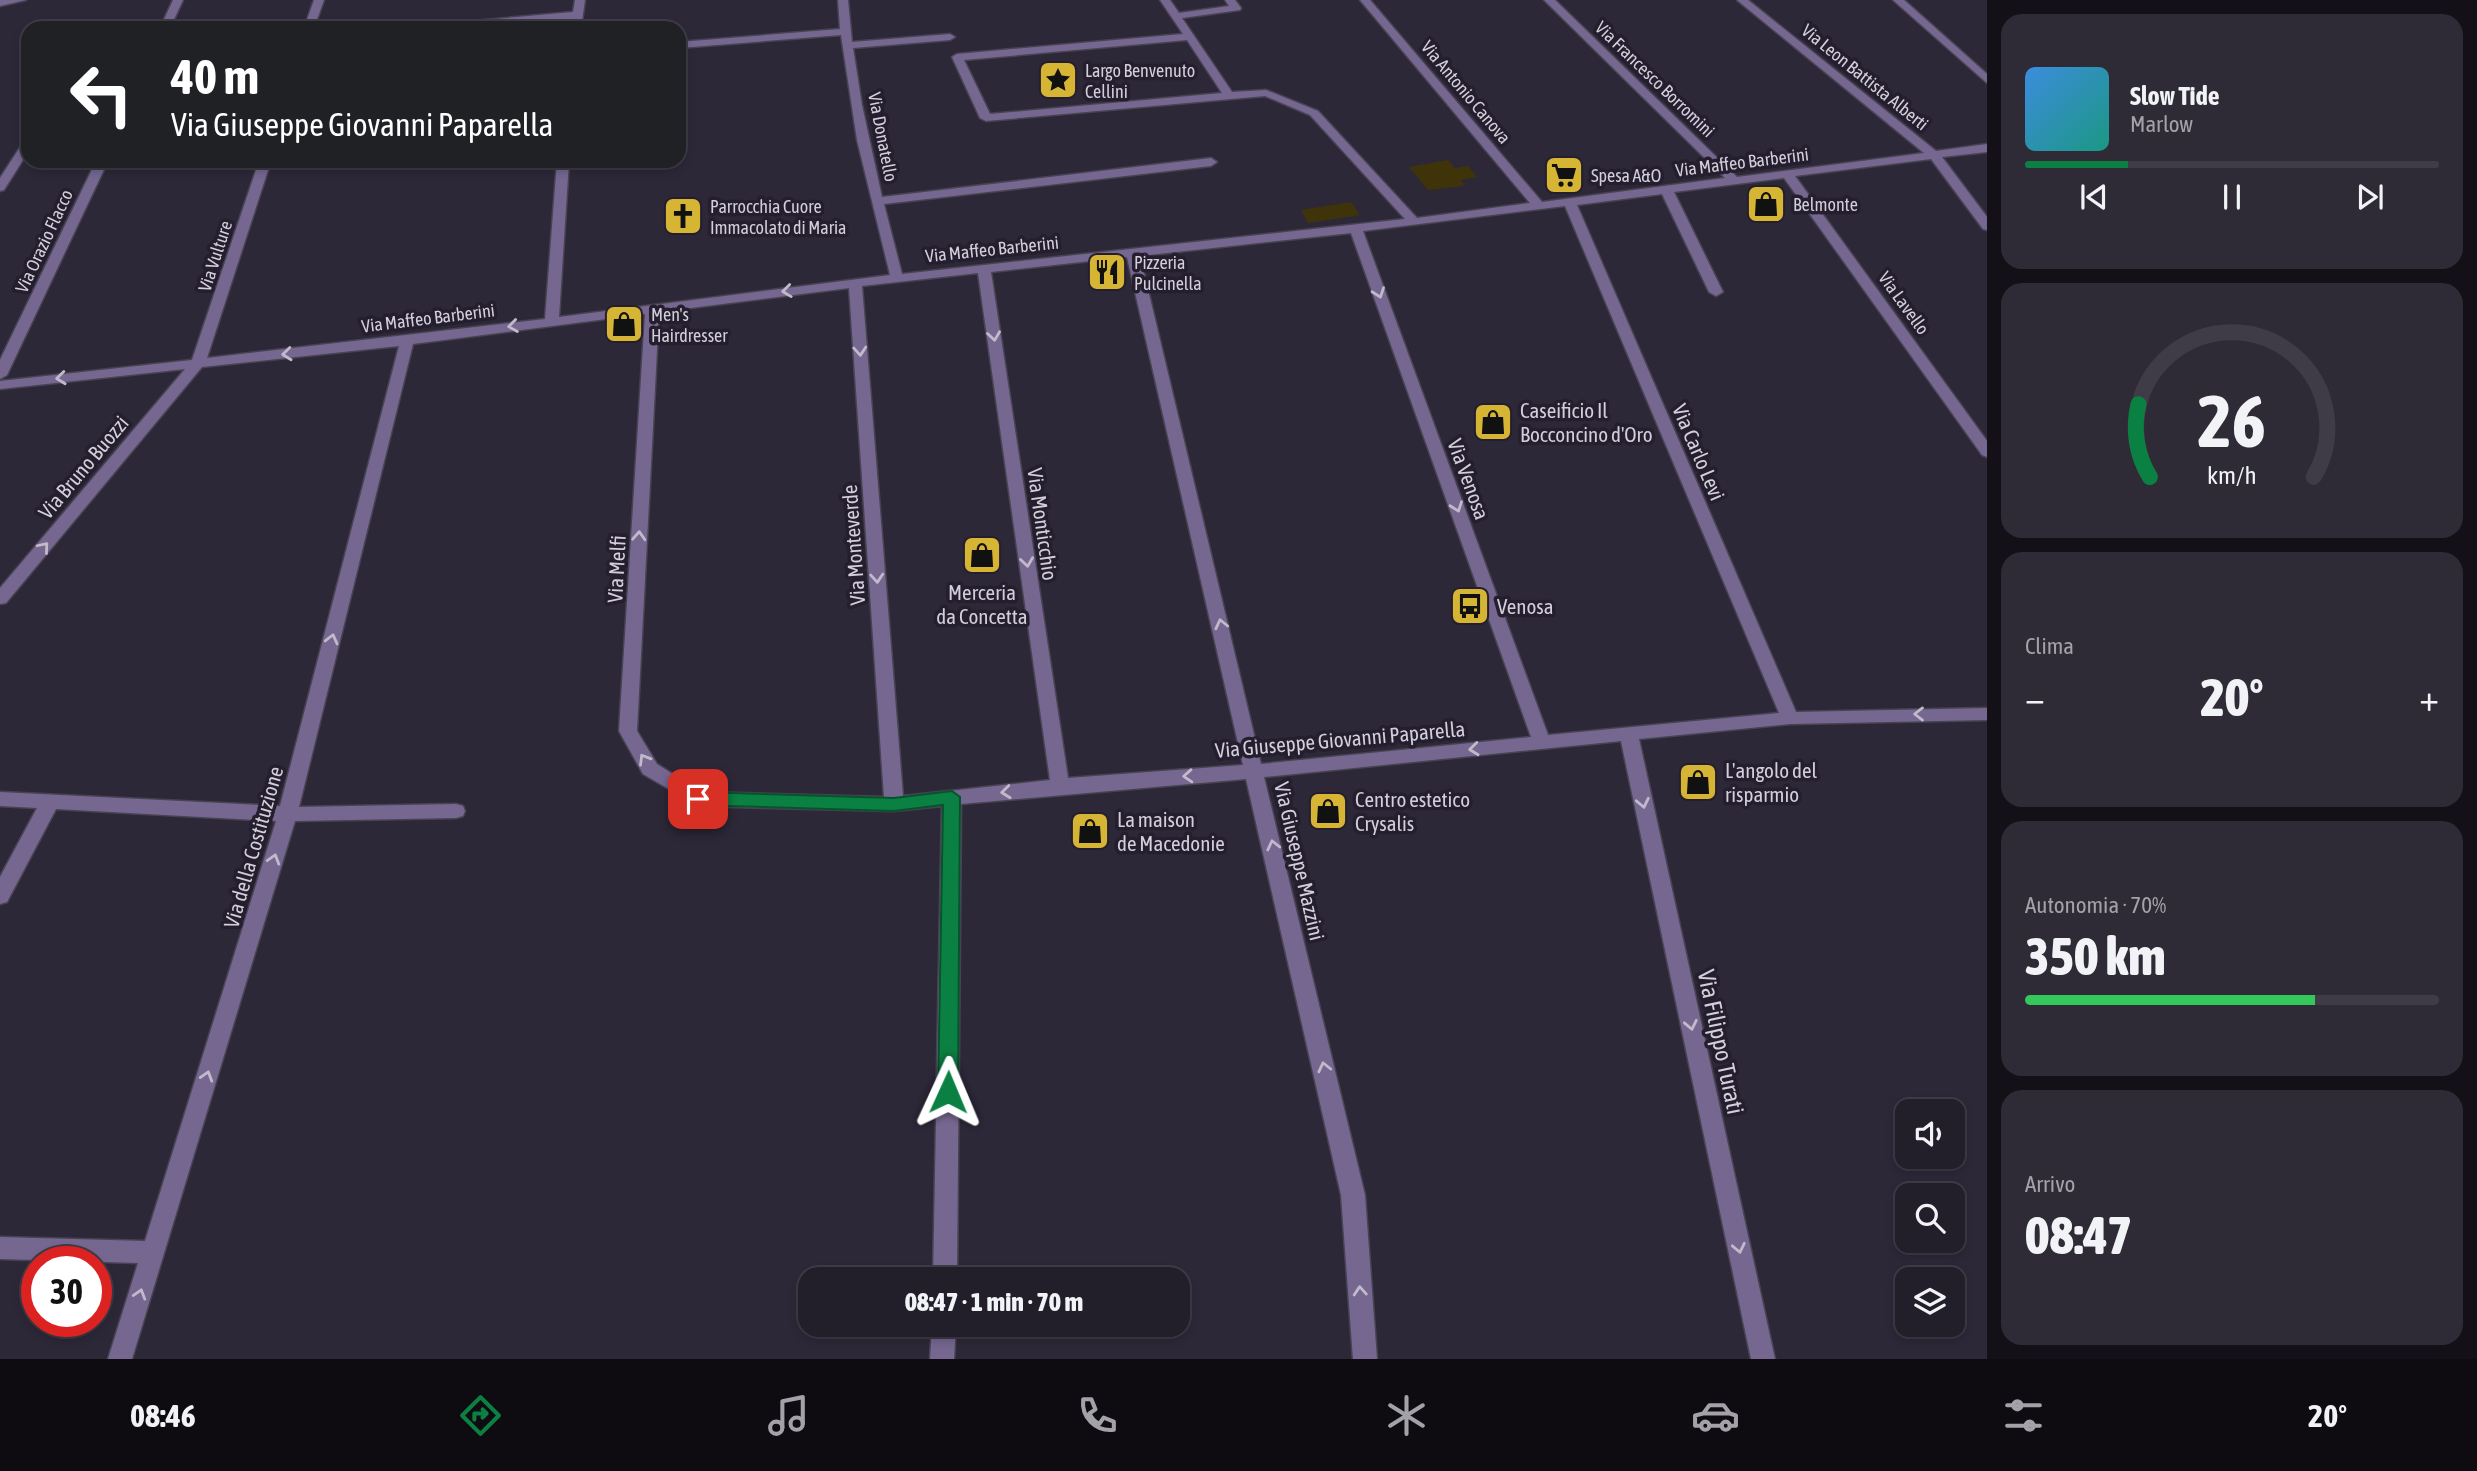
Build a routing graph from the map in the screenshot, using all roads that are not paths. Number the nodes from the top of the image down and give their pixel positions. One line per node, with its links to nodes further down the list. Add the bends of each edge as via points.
1 (21, 0): 12 (street)
2 (178, 0): 15 (street)
3 (319, 0): 16 (street)
4 (580, 0): 13 (street)
5 (843, 0): 19 (street, Via Donatello)
6 (1165, 0): 14 (street)
7 (1230, 0): 14 (street, via 1236,8)
8 (1365, 0): 39 (street, Via Antonio Canova)
9 (1549, 0): 34 (street, Via Francesco Borromini)
10 (1742, 0): 28 (street, Via Leon Battista Alberti)
11 (1898, 0): 24 (street)
12 (1, 4)
13 (578, 15): 17 (street); 18 (street)
14 (1177, 16): 21 (street)
15 (168, 21)
16 (312, 21)
17 (509, 21)
18 (577, 21)
19 (845, 32): 22 (street); 23 (street, Via Donatello)
20 (950, 37): 23 (street)
21 (1190, 37): 25 (street); 25 (street, via 957,57 986,118)
22 (686, 44)
23 (848, 45): 37 (street, Via Donatello)
24 (1987, 80)
25 (1229, 96): 40 (street, via 1266,93 1314,113)
26 (1987, 148): 28 (street, Via Maffeo Barberini)
27 (21, 154): 35 (street)
28 (1934, 155): 33 (street, Via Maffeo Barberini); 41 (street, Via Leon Battista Alberti)
29 (1211, 162): 37 (street)
30 (99, 168): 52 (street, Via Orazio Flacco)
31 (263, 168): 51 (street, Via Vulture)
32 (562, 168): 49 (street)
33 (1789, 176): 34 (street, Via Maffeo Barberini); 54 (street, Via Lavello)
34 (1736, 182): 36 (street, Via Maffeo Barberini)
35 (0, 187)
36 (1667, 191): 38 (street, Via Maffeo Barberini); 47 (street)
37 (877, 201): 45 (street, Via Donatello)
38 (1570, 202): 39 (street, Via Maffeo Barberini); 57 (street, Via Carlo Levi)
39 (1539, 206): 40 (street, Via Maffeo Barberini)
40 (1414, 222): 42 (street, Via Maffeo Barberini)
41 (1987, 226)
42 (1356, 229): 43 (street, Via Maffeo Barberini); 59 (street, Via Venosa, one-way to 59)
43 (1133, 255): 44 (street, Via Maffeo Barberini); 60 (street, Via Giuseppe Mazzini, one-way to 43)
44 (984, 269): 45 (street, Via Maffeo Barberini); 61 (street, Via Monticchio, one-way to 61)
45 (897, 278): 46 (street, Via Maffeo Barberini)
46 (855, 283): 48 (street, Via Maffeo Barberini, one-way to 48); 66 (street, Via Monteverde, one-way to 66)
47 (1716, 292)
48 (652, 309): 49 (street, Via Maffeo Barberini); 64 (street, Via Melfi, one-way to 48, via 650,769 628,731)
49 (552, 321): 50 (street, Via Maffeo Barberini, one-way to 50)
50 (407, 341): 51 (street, Via Maffeo Barberini, one-way to 51); 68 (street, Via della Costituzione, one-way to 50)
51 (198, 363): 53 (street, Via Maffeo Barberini, one-way to 53); 55 (street, Via Bruno Buozzi, one-way to 51)
52 (0, 375)
53 (0, 385)
54 (1987, 452)
55 (0, 599)
56 (1987, 714): 57 (street, Via Giuseppe Giovanni Paparella, one-way to 57)
57 (1790, 718): 58 (street, Via Giuseppe Giovanni Paparella)
58 (1629, 736): 59 (street, Via Giuseppe Giovanni Paparella); 77 (street, Via Filippo Turati, one-way to 77)
59 (1542, 743): 60 (street, Via Giuseppe Giovanni Paparella, one-way to 60)
60 (1256, 771): 61 (street, Via Giuseppe Giovanni Paparella, one-way to 61); 76 (street, Via Giuseppe Mazzini, one-way to 60, via 1353,1195)
61 (1060, 786): 62 (street, Via Giuseppe Giovanni Paparella, one-way to 62)
62 (952, 797): 66 (street, Via Giuseppe Giovanni Paparella); 72 (street)
63 (0, 799): 65 (street)
64 (698, 799): 66 (street, Via Giuseppe Giovanni Paparella)
65 (50, 802): 68 (street); 69 (street)
66 (894, 804)
67 (456, 811): 68 (street)
68 (288, 814): 71 (street, Via della Costituzione, one-way to 68)
69 (0, 896)
70 (0, 1248): 71 (street)
71 (152, 1252): 74 (street, Via della Costituzione, one-way to 71)
72 (945, 1267)
73 (943, 1337): 75 (street)
74 (120, 1359)
75 (942, 1359)
76 (1365, 1359)
77 (1763, 1359)

